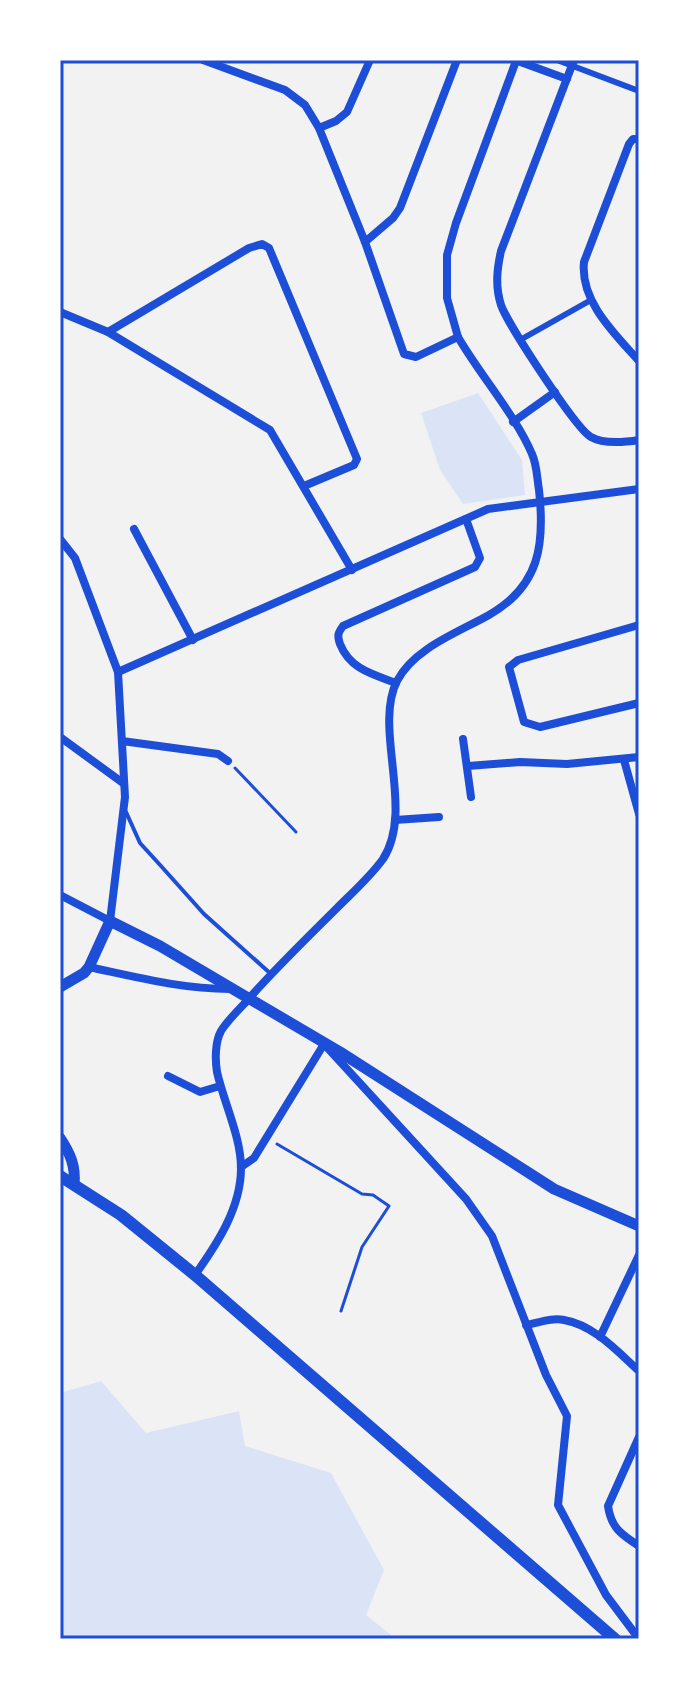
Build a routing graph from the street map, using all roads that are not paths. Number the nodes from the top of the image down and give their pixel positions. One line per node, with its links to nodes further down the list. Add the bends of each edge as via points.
1 (203, 60): 9 (street, via 294,95)
2 (370, 60): 9 (street, via 347,112)
3 (457, 60): 11 (street, via 400,208)
4 (516, 60): 7 (street); 15 (street, via 447,255 447,298)
5 (557, 60): 6 (street)
6 (573, 63): 7 (street); 8 (street)
7 (567, 79): 16 (street, via 498,263 501,304)
8 (639, 91)
9 (319, 128): 11 (street)
10 (639, 139): 12 (street, via 629,144 584,262 583,281)
11 (365, 242): 15 (street, via 404,354 416,357)
12 (591, 300): 16 (street); 17 (street)
13 (60, 312): 14 (street)
14 (108, 332): 21 (street, via 270,430); 21 (street, via 249,248 269,248 357,459)
15 (458, 337): 19 (street)
16 (520, 340): 18 (street)
17 (639, 361)
18 (555, 392): 19 (street); 20 (street, via 593,439)
19 (513, 422): 23 (street, via 535,463)
20 (638, 443)
21 (304, 486): 27 (street)
22 (639, 489): 23 (street)
23 (540, 502): 24 (street, via 495,507); 31 (street, via 540,552 515,597 436,644)
24 (466, 519): 27 (street); 31 (street, via 480,558 475,567 339,631 350,662)
25 (134, 529): 29 (street)
26 (60, 539): 30 (street, via 75,558)
27 (352, 570): 29 (street)
28 (639, 625): 32 (street, via 509,667 524,722 530,726)
29 (193, 640): 30 (street)
30 (118, 672): 35 (street)
31 (396, 683): 45 (street, via 390,717)
32 (639, 703)
33 (60, 737): 40 (street)
34 (463, 739): 39 (street)
35 (122, 741): 38 (street, via 218,754); 40 (street)
36 (639, 757): 37 (street)
37 (624, 760): 39 (street); 43 (street)
38 (228, 761)
39 (468, 766): 41 (street)
40 (123, 783): 42 (street)
41 (471, 797)
42 (123, 806): 47 (street); 49 (lane, via 140,843 204,914)
43 (639, 814)
44 (439, 817): 45 (street)
45 (395, 820): 49 (street, via 392,843 373,871)
46 (60, 895): 47 (street)
47 (110, 921): 48 (main road); 51 (main road)
48 (89, 967): 50 (main road); 51 (street, via 155,982)
49 (271, 974): 52 (street)
50 (60, 987)
51 (235, 989): 52 (main road)
52 (250, 998): 53 (main road); 55 (street, via 220,1033)
53 (324, 1044): 57 (street, via 254,1158); 60 (main road, via 554,1189); 63 (street, via 480,1216)
54 (168, 1076): 55 (street, via 200,1092)
55 (220, 1086): 57 (street)
56 (60, 1138): 59 (main road, via 72,1158)
57 (241, 1167): 62 (street, via 229,1219)
58 (60, 1176): 59 (main road)
59 (74, 1185): 62 (main road)
60 (639, 1226)
61 (639, 1255): 64 (street)
62 (195, 1275): 68 (main road)
63 (526, 1325): 64 (street, via 562,1319); 69 (street, via 567,1416 558,1505 606,1595)
64 (600, 1337): 65 (street)
65 (639, 1371)
66 (639, 1437): 67 (street, via 608,1506 617,1532)
67 (639, 1546)
68 (615, 1639)
69 (639, 1639)

